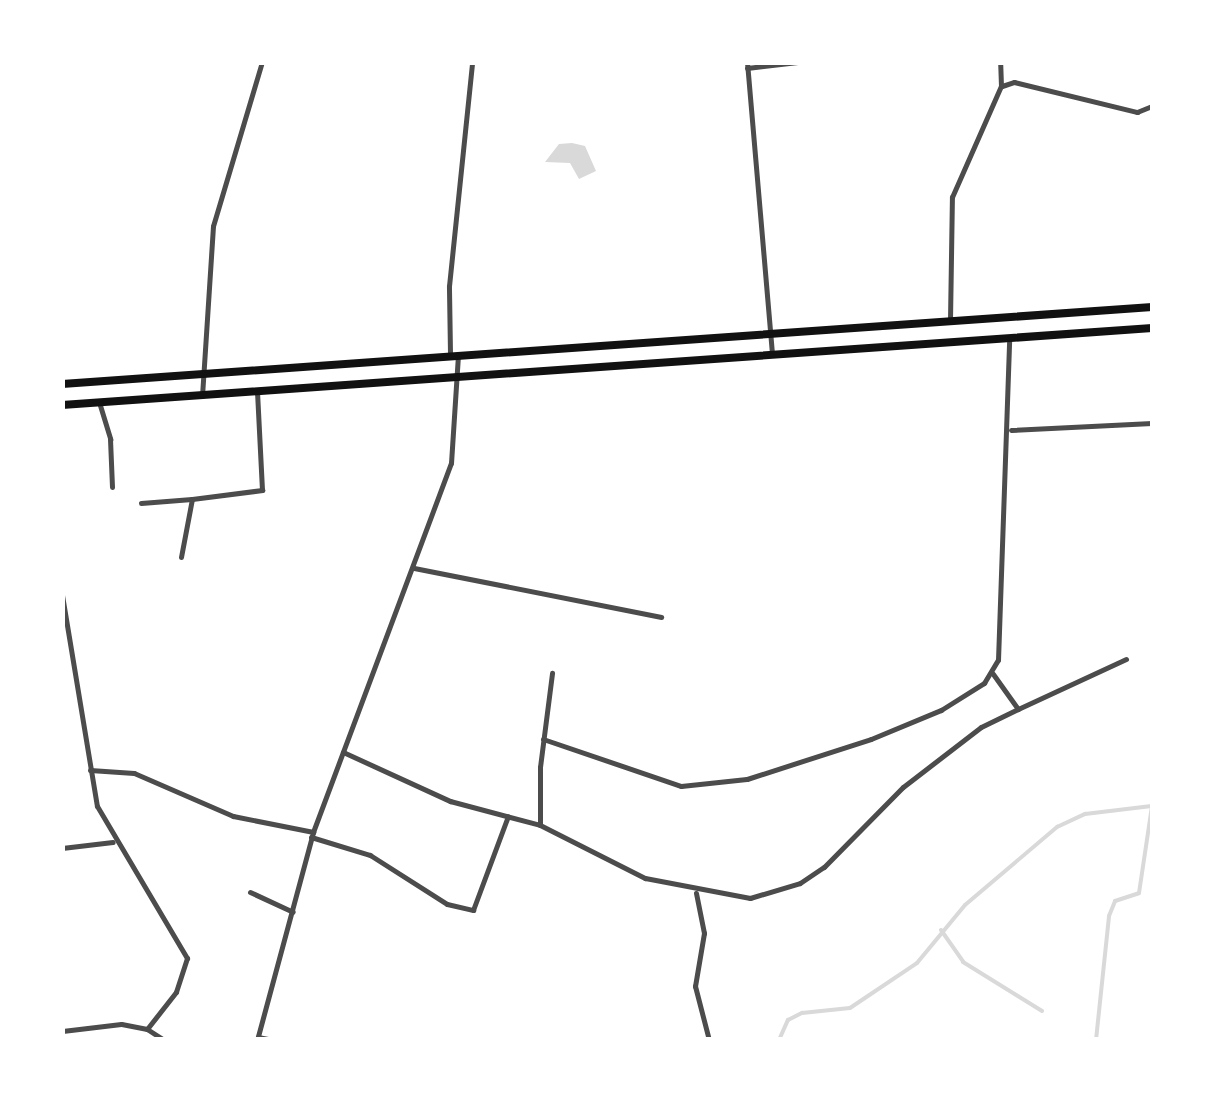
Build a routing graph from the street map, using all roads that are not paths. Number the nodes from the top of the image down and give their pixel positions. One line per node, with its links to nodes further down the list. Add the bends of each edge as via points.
1 (262, 62): 15 (street, via 212,226)
2 (472, 62): 13 (street, via 449,286)
3 (798, 62): 5 (street)
4 (1000, 62): 6 (street)
5 (747, 65): 11 (street)
6 (1001, 86): 7 (street, via 1014,82 1137,112); 9 (street, via 952,197)
7 (1152, 106)
8 (1152, 307): 9 (highway)
9 (950, 320): 11 (highway)
10 (1152, 328): 12 (highway)
11 (770, 334): 13 (highway); 14 (street)
12 (1009, 339): 14 (highway); 23 (street)
13 (454, 353): 15 (highway); 16 (street)
14 (772, 354): 16 (highway)
15 (204, 374): 17 (highway); 19 (street)
16 (458, 374): 18 (highway); 28 (street, via 451,462)
17 (62, 384)
18 (257, 390): 19 (highway); 25 (street, via 262,490)
19 (202, 396): 20 (highway)
20 (99, 402): 21 (highway); 24 (street, via 110,439)
21 (62, 405)
22 (1152, 423): 23 (street)
23 (1011, 430): 33 (street)
24 (112, 488)
25 (192, 498): 26 (street); 27 (street)
26 (141, 503)
27 (181, 557)
28 (414, 568): 30 (street); 36 (street)
29 (62, 595): 37 (street)
30 (661, 616)
31 (1126, 659): 34 (street)
32 (552, 673): 35 (street)
33 (993, 674): 34 (street); 35 (street, via 941,710 747,779 681,786)
34 (1018, 709): 44 (street, via 981,727 903,787 848,848 800,883 750,898)
35 (543, 739): 39 (street)
36 (344, 752): 38 (street, via 450,801); 40 (street)
37 (90, 770): 40 (street, via 134,773 234,816); 41 (street)
38 (509, 816): 39 (street); 40 (street, via 473,910 447,904 370,855)
39 (540, 825): 44 (street, via 597,858)
40 (312, 835): 45 (street)
41 (113, 842): 42 (street); 46 (street, via 186,958 176,992)
42 (62, 848)
43 (250, 892): 45 (street)
44 (696, 893): 51 (street, via 704,933 695,986)
45 (293, 912): 48 (street)
46 (147, 1029): 47 (street, via 121,1024); 49 (street)
47 (62, 1031)
48 (257, 1038): 50 (street)
49 (164, 1040)
50 (274, 1040)
51 (709, 1040)

